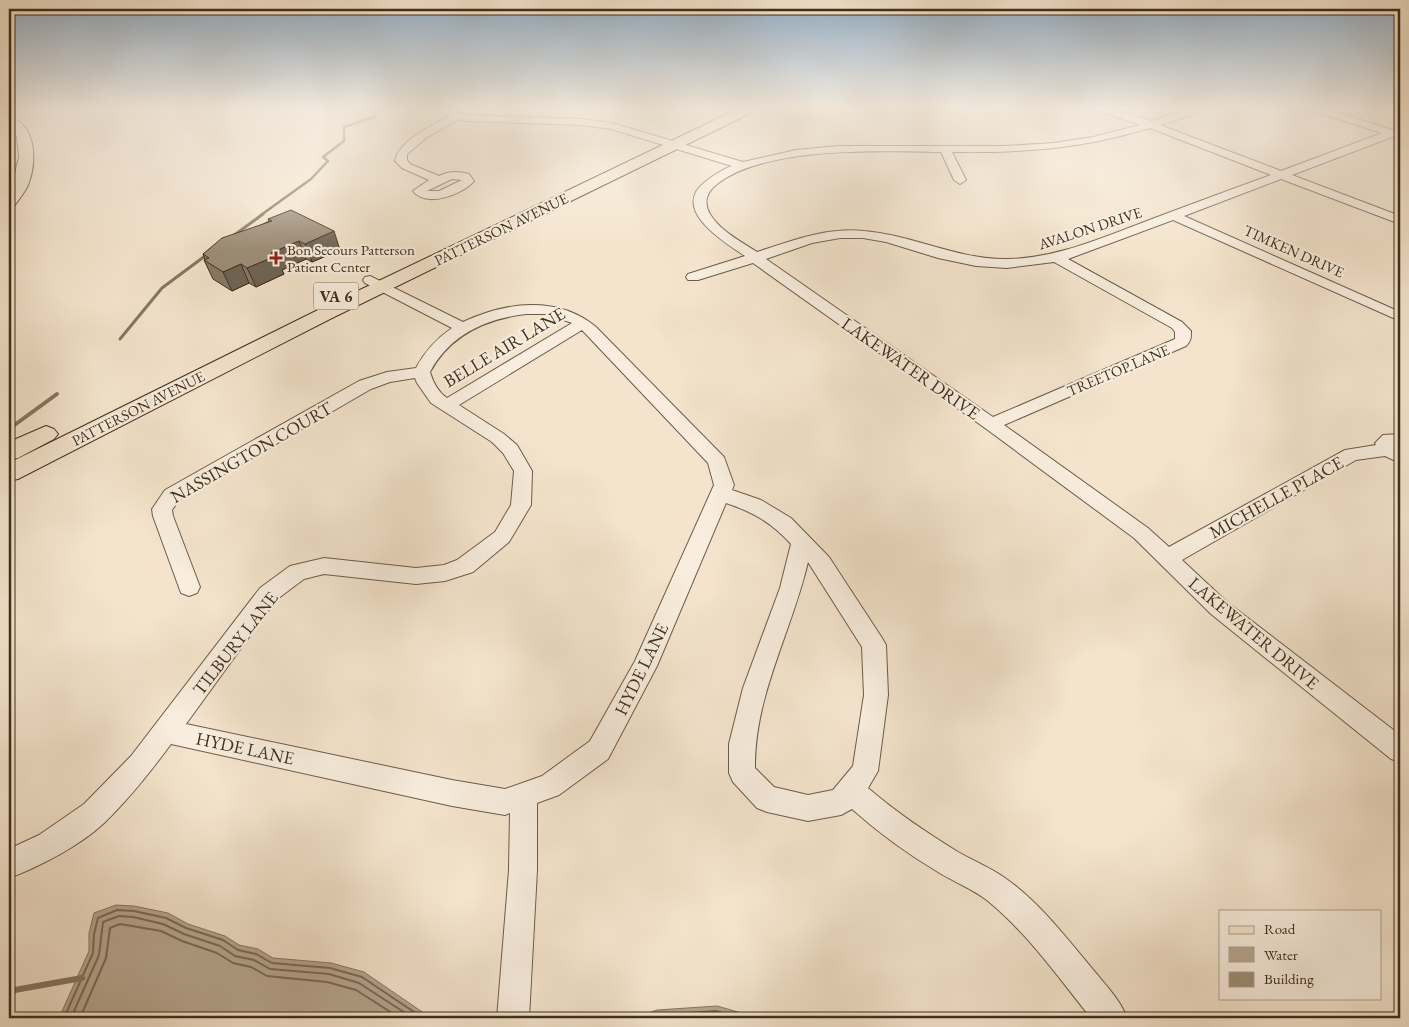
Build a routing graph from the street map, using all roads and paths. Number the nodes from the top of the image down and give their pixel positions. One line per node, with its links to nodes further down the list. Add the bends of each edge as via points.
1 (26, 155): 13 (main road, via 20,185)
2 (402, 155): 11 (street, via 401,161 406,166)
3 (644, 155): 19 (main road, PATTERSON AVENUE / VA 6)
4 (708, 155): 9 (street)
5 (797, 155): 9 (street)
6 (948, 155): 12 (street)
7 (1230, 155): 10 (street)
8 (1338, 155): 10 (street, AVALON DRIVE)
9 (741, 165): 16 (street, LAKEWATER DRIVE, via 710,182 700,195 700,209 708,223)
10 (1283, 175): 14 (street, AVALON DRIVE); 15 (street)
11 (439, 180)
12 (960, 180)
13 (9, 202)
14 (1174, 216): 17 (street, AVALON DRIVE); 20 (street, TIMKEN DRIVE)
15 (1400, 220)
16 (756, 258): 17 (street, AVALON DRIVE, via 823,236 850,234 883,237 982,263 1028,264); 18 (street, AVALON DRIVE); 25 (street, LAKEWATER DRIVE)
17 (1057, 258): 25 (street, TREETOP LANE, via 1178,325 1183,331 1183,340)
18 (694, 277)
19 (376, 284): 22 (street); 27 (main road, PATTERSON AVENUE / VA 6); 28 (main road, PATTERSON AVENUE / VA 6)
20 (1400, 317)
21 (582, 323): 22 (street, HYDE LANE, via 553,310 524,309 495,315); 24 (street, BELLE AIR LANE); 29 (street, HYDE LANE, via 717,461 724,485)
22 (462, 328): 23 (street, via 432,352)
23 (422, 372): 24 (street, TILBURY LANE, via 425,383); 32 (street, NASSINGTON COURT, via 387,377 366,385 172,495 162,509 162,516)
24 (446, 405): 33 (street, TILBURY LANE, via 498,438 510,449 523,471 521,504 502,537 465,566 445,573 416,576 324,566 298,572 268,594)
25 (991, 424): 31 (street, LAKEWATER DRIVE, via 1141,533)
26 (1396, 449): 31 (street, MICHELLE PLACE, via 1352,454)
27 (9, 452)
28 (9, 473)
29 (720, 493): 30 (street, via 754,505 784,523); 36 (street, HYDE LANE, via 645,666 599,750 550,786)
30 (802, 542): 35 (street, via 820,563 874,645 876,695 865,771); 35 (street, via 791,588 755,688 742,744 742,773 767,799 808,808 841,802)
31 (1168, 558): 34 (street, LAKEWATER DRIVE, via 1219,608)
32 (189, 587)
33 (166, 731): 36 (street, HYDE LANE, via 452,793 505,802); 37 (street, TILBURY LANE, via 140,765 94,814 49,845)
34 (1397, 743)
35 (851, 790): 39 (street, via 909,838 996,890 1037,927)
36 (524, 795): 38 (street)
37 (9, 864)
38 (514, 1014)
39 (1111, 1018)

